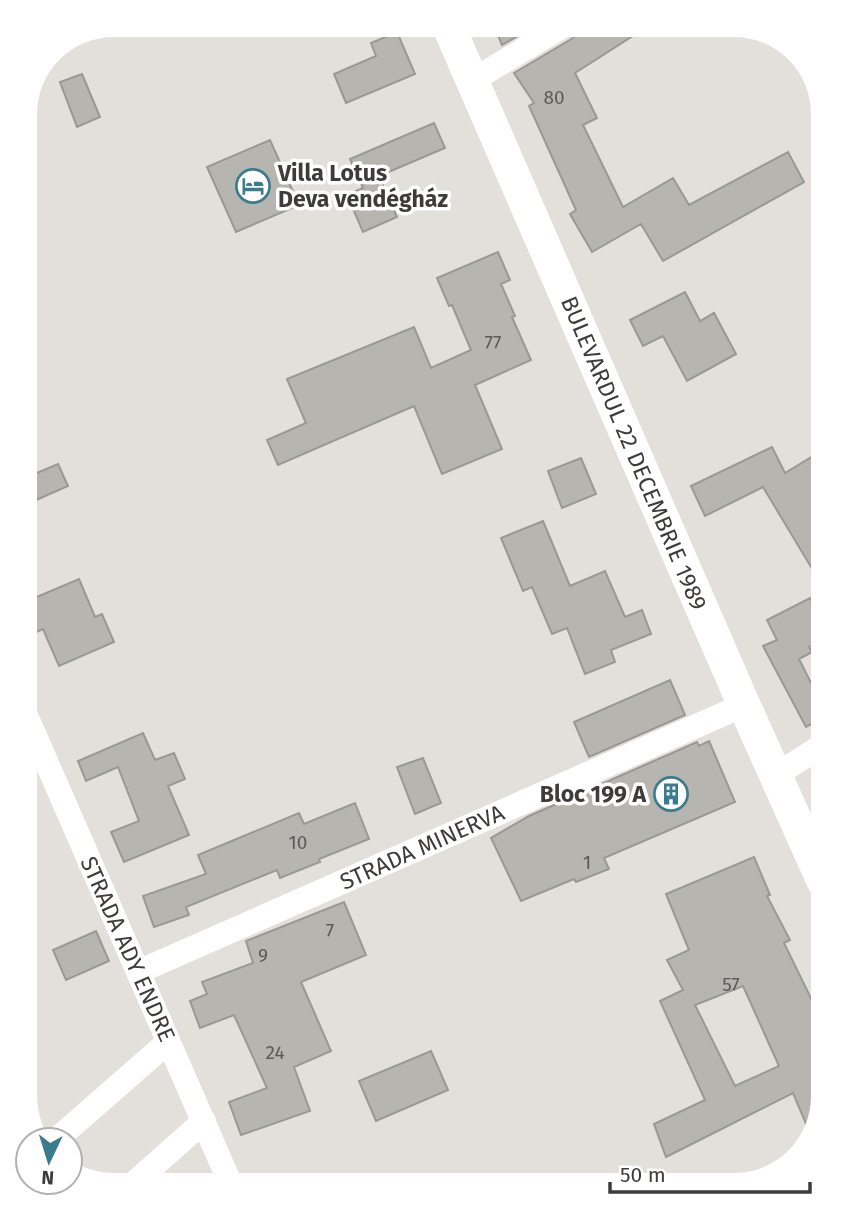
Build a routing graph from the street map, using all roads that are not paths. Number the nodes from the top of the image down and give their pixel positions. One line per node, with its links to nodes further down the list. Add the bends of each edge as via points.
1 (453, 37): 3 (main road, BULEVARDUL 22 DECEMBRIE 1989)
2 (545, 37): 3 (street)
3 (472, 80): 4 (main road, BULEVARDUL 22 DECEMBRIE 1989)
4 (744, 705): 7 (main road, BULEVARDUL 22 DECEMBRIE 1989); 9 (street, STRADA MINERVA)
5 (37, 743): 9 (street, STRADA ADY ENDRE)
6 (811, 753): 7 (street)
7 (776, 775): 8 (main road, BULEVARDUL 22 DECEMBRIE 1989)
8 (811, 852)
9 (138, 972): 10 (street, STRADA ADY ENDRE)
10 (168, 1042): 11 (street, STRADA ADY ENDRE); 12 (street)
11 (204, 1121): 13 (street); 14 (street, STRADA ADY ENDRE)
12 (73, 1126)
13 (146, 1173)
14 (226, 1173)

